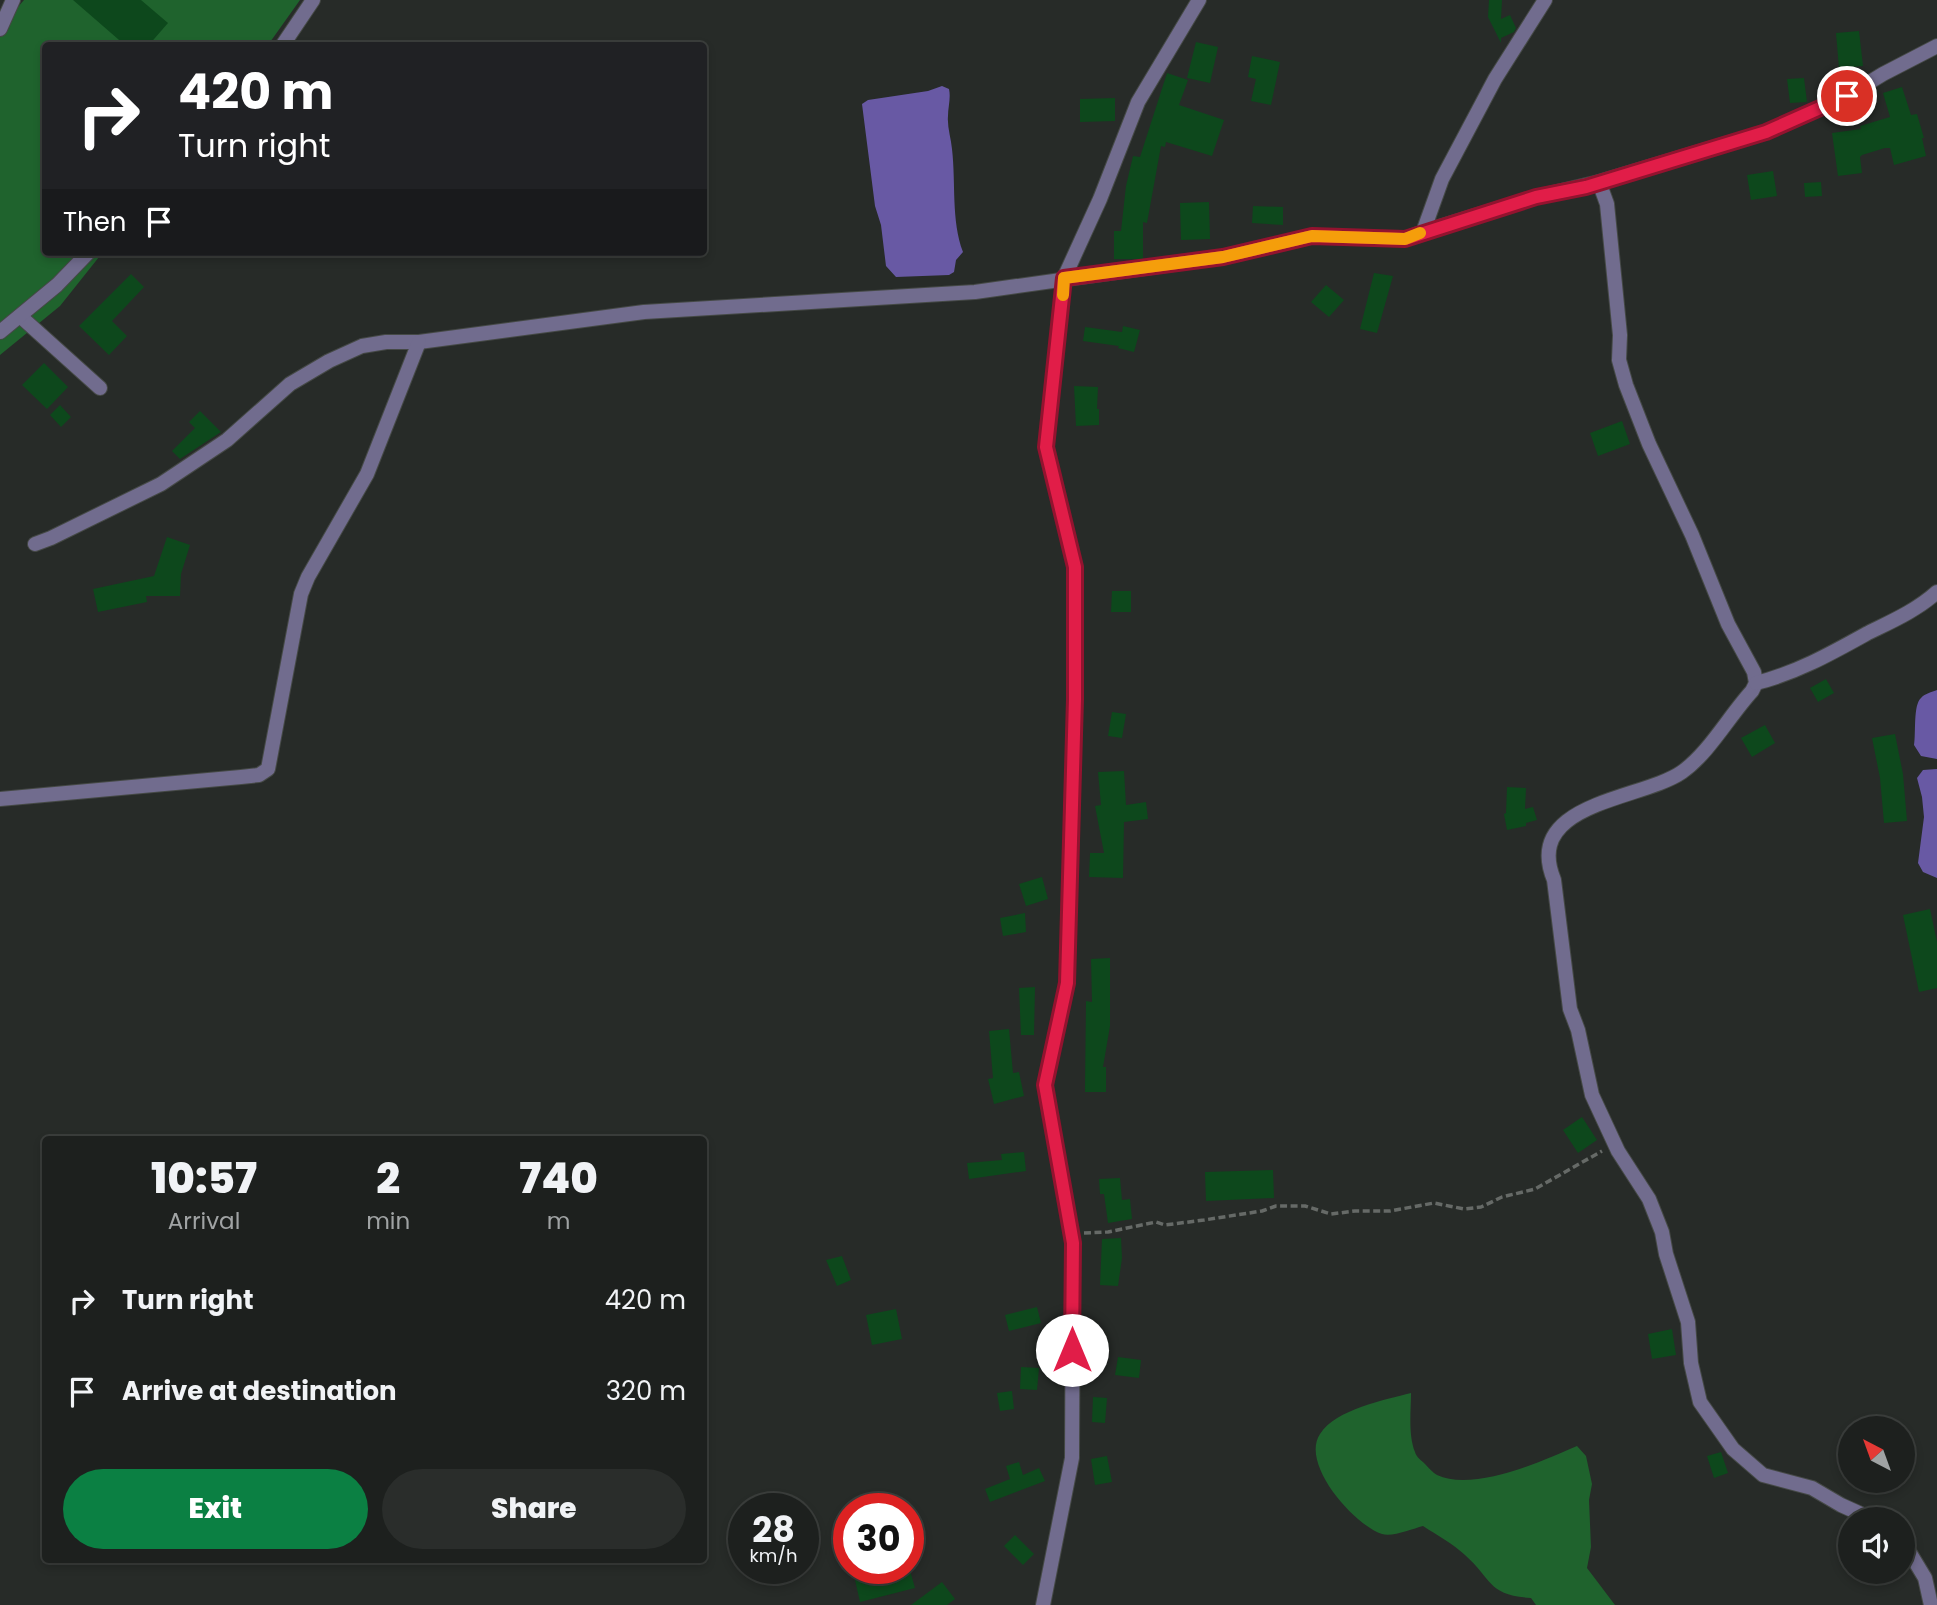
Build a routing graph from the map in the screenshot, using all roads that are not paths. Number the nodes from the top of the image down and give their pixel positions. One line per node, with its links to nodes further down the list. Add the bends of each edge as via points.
1 (13, 0): 5 (street)
2 (313, 0): 6 (street)
3 (1199, 0): 11 (street, via 1138,102)
4 (1545, 0): 9 (street, via 1495,79 1441,179)
5 (0, 30)
6 (285, 42)
7 (1937, 46): 8 (street, via 1847,96 1766,132)
8 (1599, 182): 9 (street); 18 (street, via 1607,204 1619,360 1626,385)
9 (1423, 232): 11 (street, via 1405,239 1312,236 1223,257)
10 (85, 256): 12 (street)
11 (1064, 278): 14 (street, via 975,292 644,312); 22 (street, via 1046,447 1075,567 1075,699 1067,983 1045,1085 1072,1235 1072,1458)
12 (20, 316): 13 (street); 15 (street)
13 (0, 332)
14 (419, 342): 16 (street, via 362,346 329,361 290,384 227,440 161,484); 19 (street, via 367,474 301,594 268,769 260,775)
15 (100, 388)
16 (35, 544)
17 (1937, 592): 18 (street, via 1835,652)
18 (1756, 683): 20 (street, via 1686,769 1668,781 1590,806 1554,833 1548,866 1554,880 1570,1009 1592,1095 1662,1232 1688,1322 1700,1402 1733,1448 1763,1475 1812,1488)
19 (0, 799)
20 (1845, 1507)
21 (1915, 1562): 23 (street)
22 (1043, 1605)
23 (1931, 1605)

